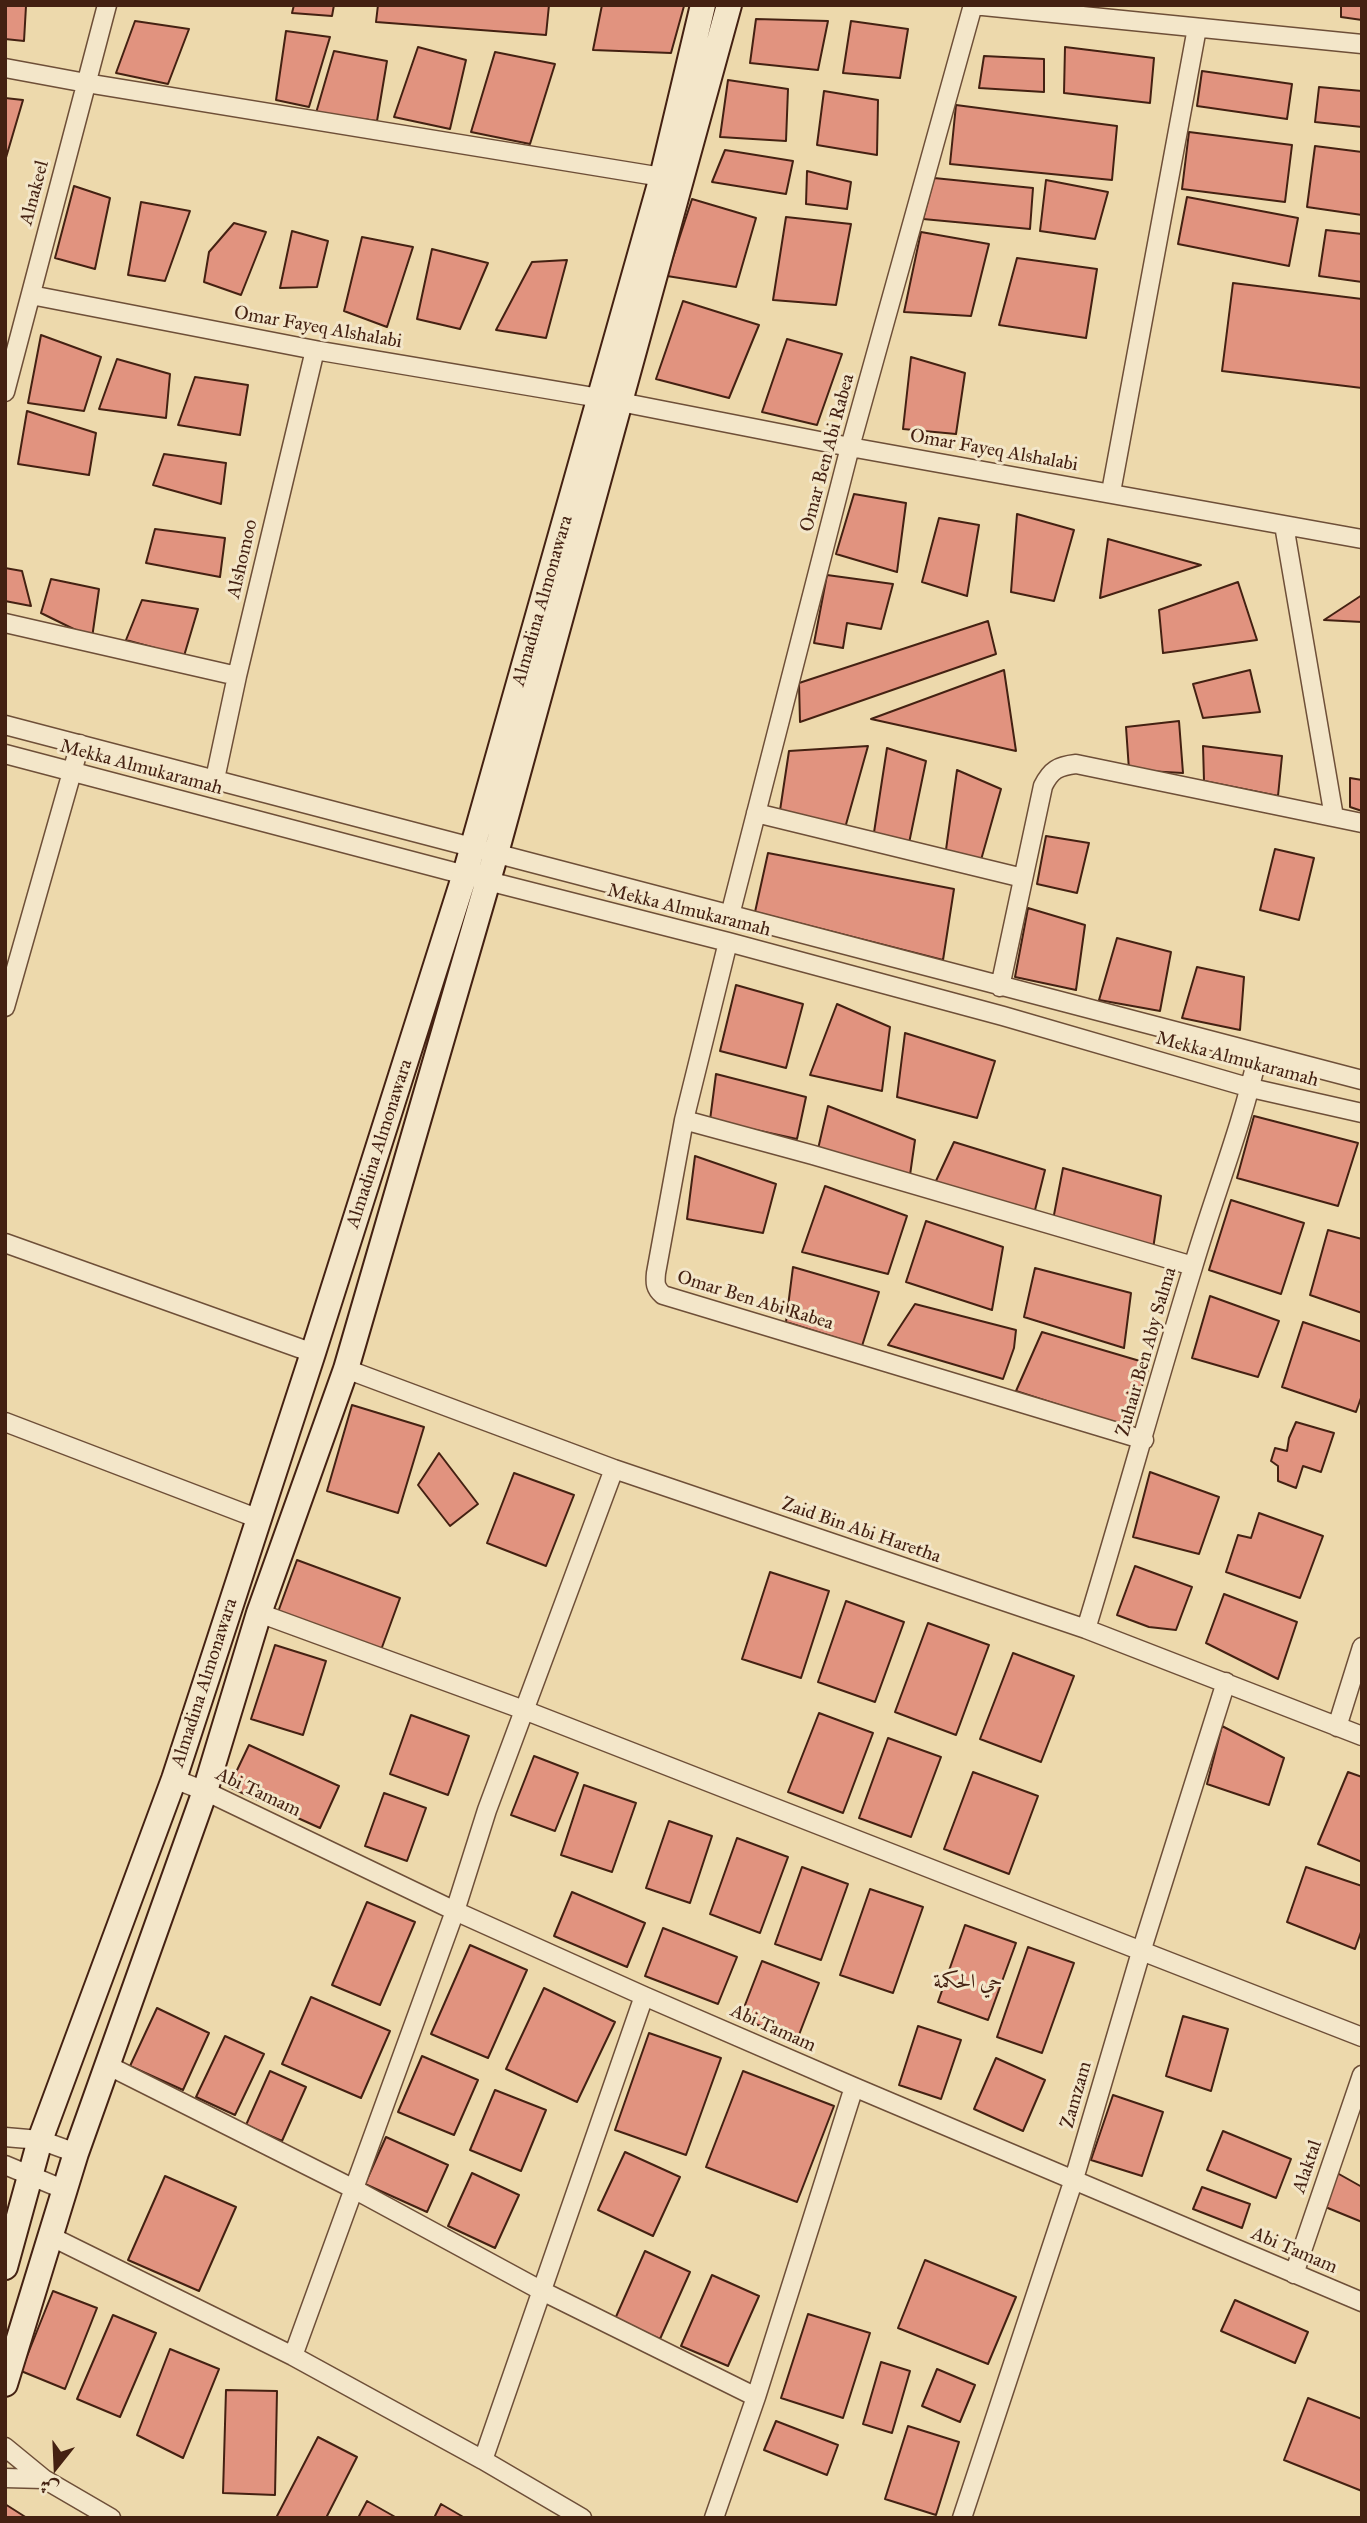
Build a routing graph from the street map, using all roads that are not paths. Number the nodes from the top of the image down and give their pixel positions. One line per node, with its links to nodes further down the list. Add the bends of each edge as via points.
1 (107, 5): 8 (street, Alnakeel)
2 (703, 5): 9 (main road)
3 (729, 5): 13 (main road)
4 (973, 5): 5 (street); 14 (street, Omar Ben Abi Rabea)
5 (1197, 28): 6 (street); 15 (street)
6 (1362, 44)
7 (5, 68): 8 (street)
8 (86, 83): 9 (street); 10 (street, Alnakeel)
9 (662, 177): 13 (main road)
10 (30, 295): 11 (street, Omar Fayeq Alshalabi); 12 (street, Alnakeel)
11 (315, 350): 13 (street, Omar Fayeq Alshalabi); 19 (street, Alshomoo)
12 (5, 392)
13 (610, 400): 14 (street, Omar Fayeq Alshalabi); 28 (main road)
14 (850, 447): 15 (street, Omar Fayeq Alshalabi); 25 (street, Omar Ben Abi Rabea)
15 (1111, 492): 16 (street, Omar Fayeq Alshalabi)
16 (1284, 525): 17 (street, Omar Fayeq Alshalabi); 26 (street)
17 (1362, 539)
18 (5, 623): 19 (street)
19 (237, 676): 24 (street, Alshomoo)
20 (5, 725): 21 (street, Mekka Almukaramah)
21 (80, 744): 23 (street); 24 (street, Mekka Almukaramah)
22 (5, 754): 23 (street, Mekka Almukaramah)
23 (72, 772): 29 (street, Mekka Almukaramah); 34 (street)
24 (215, 779): 28 (street, Mekka Almukaramah)
25 (756, 813): 30 (street); 31 (street, Omar Ben Abi Rabea)
26 (1334, 817): 27 (street); 30 (street, via 1076,764 1061,765 1043,786)
27 (1362, 823)
28 (484, 850): 29 (main road); 31 (street, Mekka Almukaramah)
29 (476, 878): 32 (street, Mekka Almukaramah); 42 (main road, Almadina Almonawara); 43 (main road)
30 (1023, 878): 33 (street)
31 (730, 915): 33 (street, Mekka Almukaramah)
32 (728, 942): 37 (street, Mekka Almukaramah); 39 (street, Omar Ben Abi Rabea)
33 (1000, 987): 35 (street, Mekka Almukaramah)
34 (5, 1007)
35 (1258, 1054): 36 (street, Mekka Almukaramah); 37 (street, Zuhair Ben Aby Salma)
36 (1362, 1080)
37 (1251, 1088): 38 (street, Mekka Almukaramah); 41 (street, Zuhair Ben Aby Salma)
38 (1362, 1113)
39 (684, 1121): 41 (street); 45 (street, Omar Ben Abi Rabea, via 656,1273 655,1284 663,1296)
40 (5, 1243): 42 (street)
41 (1193, 1266): 45 (street, Zuhair Ben Aby Salma)
42 (313, 1353): 47 (main road, Almadina Almonawara)
43 (346, 1369): 46 (street, Zaid Bin Abi Haretha); 48 (main road)
44 (5, 1422): 47 (street)
45 (1144, 1440): 49 (street, Zuhair Ben Aby Salma)
46 (614, 1469): 49 (street, Zaid Bin Abi Haretha); 52 (street)
47 (259, 1519): 55 (main road, Almadina Almonawara)
48 (259, 1613): 52 (street); 56 (main road)
49 (1086, 1629): 51 (street, Zaid Bin Abi Haretha)
50 (1362, 1647): 53 (street)
51 (1226, 1682): 53 (street, Zaid Bin Abi Haretha); 58 (street, Zamzam)
52 (524, 1710): 57 (street); 58 (street)
53 (1337, 1727): 54 (street, Zaid Bin Abi Haretha)
54 (1362, 1736)
55 (174, 1779): 56 (street, Abi Tamam); 65 (main road, Almadina Almonawara)
56 (205, 1791): 57 (street, Abi Tamam); 61 (main road)
57 (455, 1911): 59 (street, Abi Tamam); 70 (street)
58 (1141, 1952): 60 (street); 69 (street, Zamzam)
59 (644, 1996): 63 (street, Abi Tamam); 75 (street)
60 (1362, 2037)
61 (107, 2065): 66 (main road); 70 (street)
62 (1362, 2075): 74 (street, Alaktal)
63 (854, 2087): 69 (street, Abi Tamam); 79 (street)
64 (5, 2137): 65 (street)
65 (40, 2140): 66 (street); 68 (main road, Almadina Almonawara)
66 (76, 2153): 71 (main road)
67 (5, 2165): 68 (street)
68 (29, 2176): 71 (street); 73 (main road, Almadina Almonawara)
69 (1074, 2179): 74 (street, Abi Tamam); 87 (street, Zamzam)
70 (352, 2188): 75 (street); 77 (street)
71 (65, 2190): 72 (main road)
72 (50, 2236): 77 (street); 78 (main road)
73 (5, 2267)
74 (1294, 2274): 76 (street, Abi Tamam)
75 (542, 2291): 79 (street); 81 (street)
76 (1362, 2302)
77 (292, 2356): 81 (street)
78 (5, 2384)
79 (757, 2397): 86 (street)
80 (5, 2447): 83 (street)
81 (484, 2460): 85 (street)
82 (5, 2478): 83 (street)
83 (44, 2479): 84 (street)
84 (111, 2518)
85 (582, 2518)
86 (714, 2518)
87 (962, 2518)

